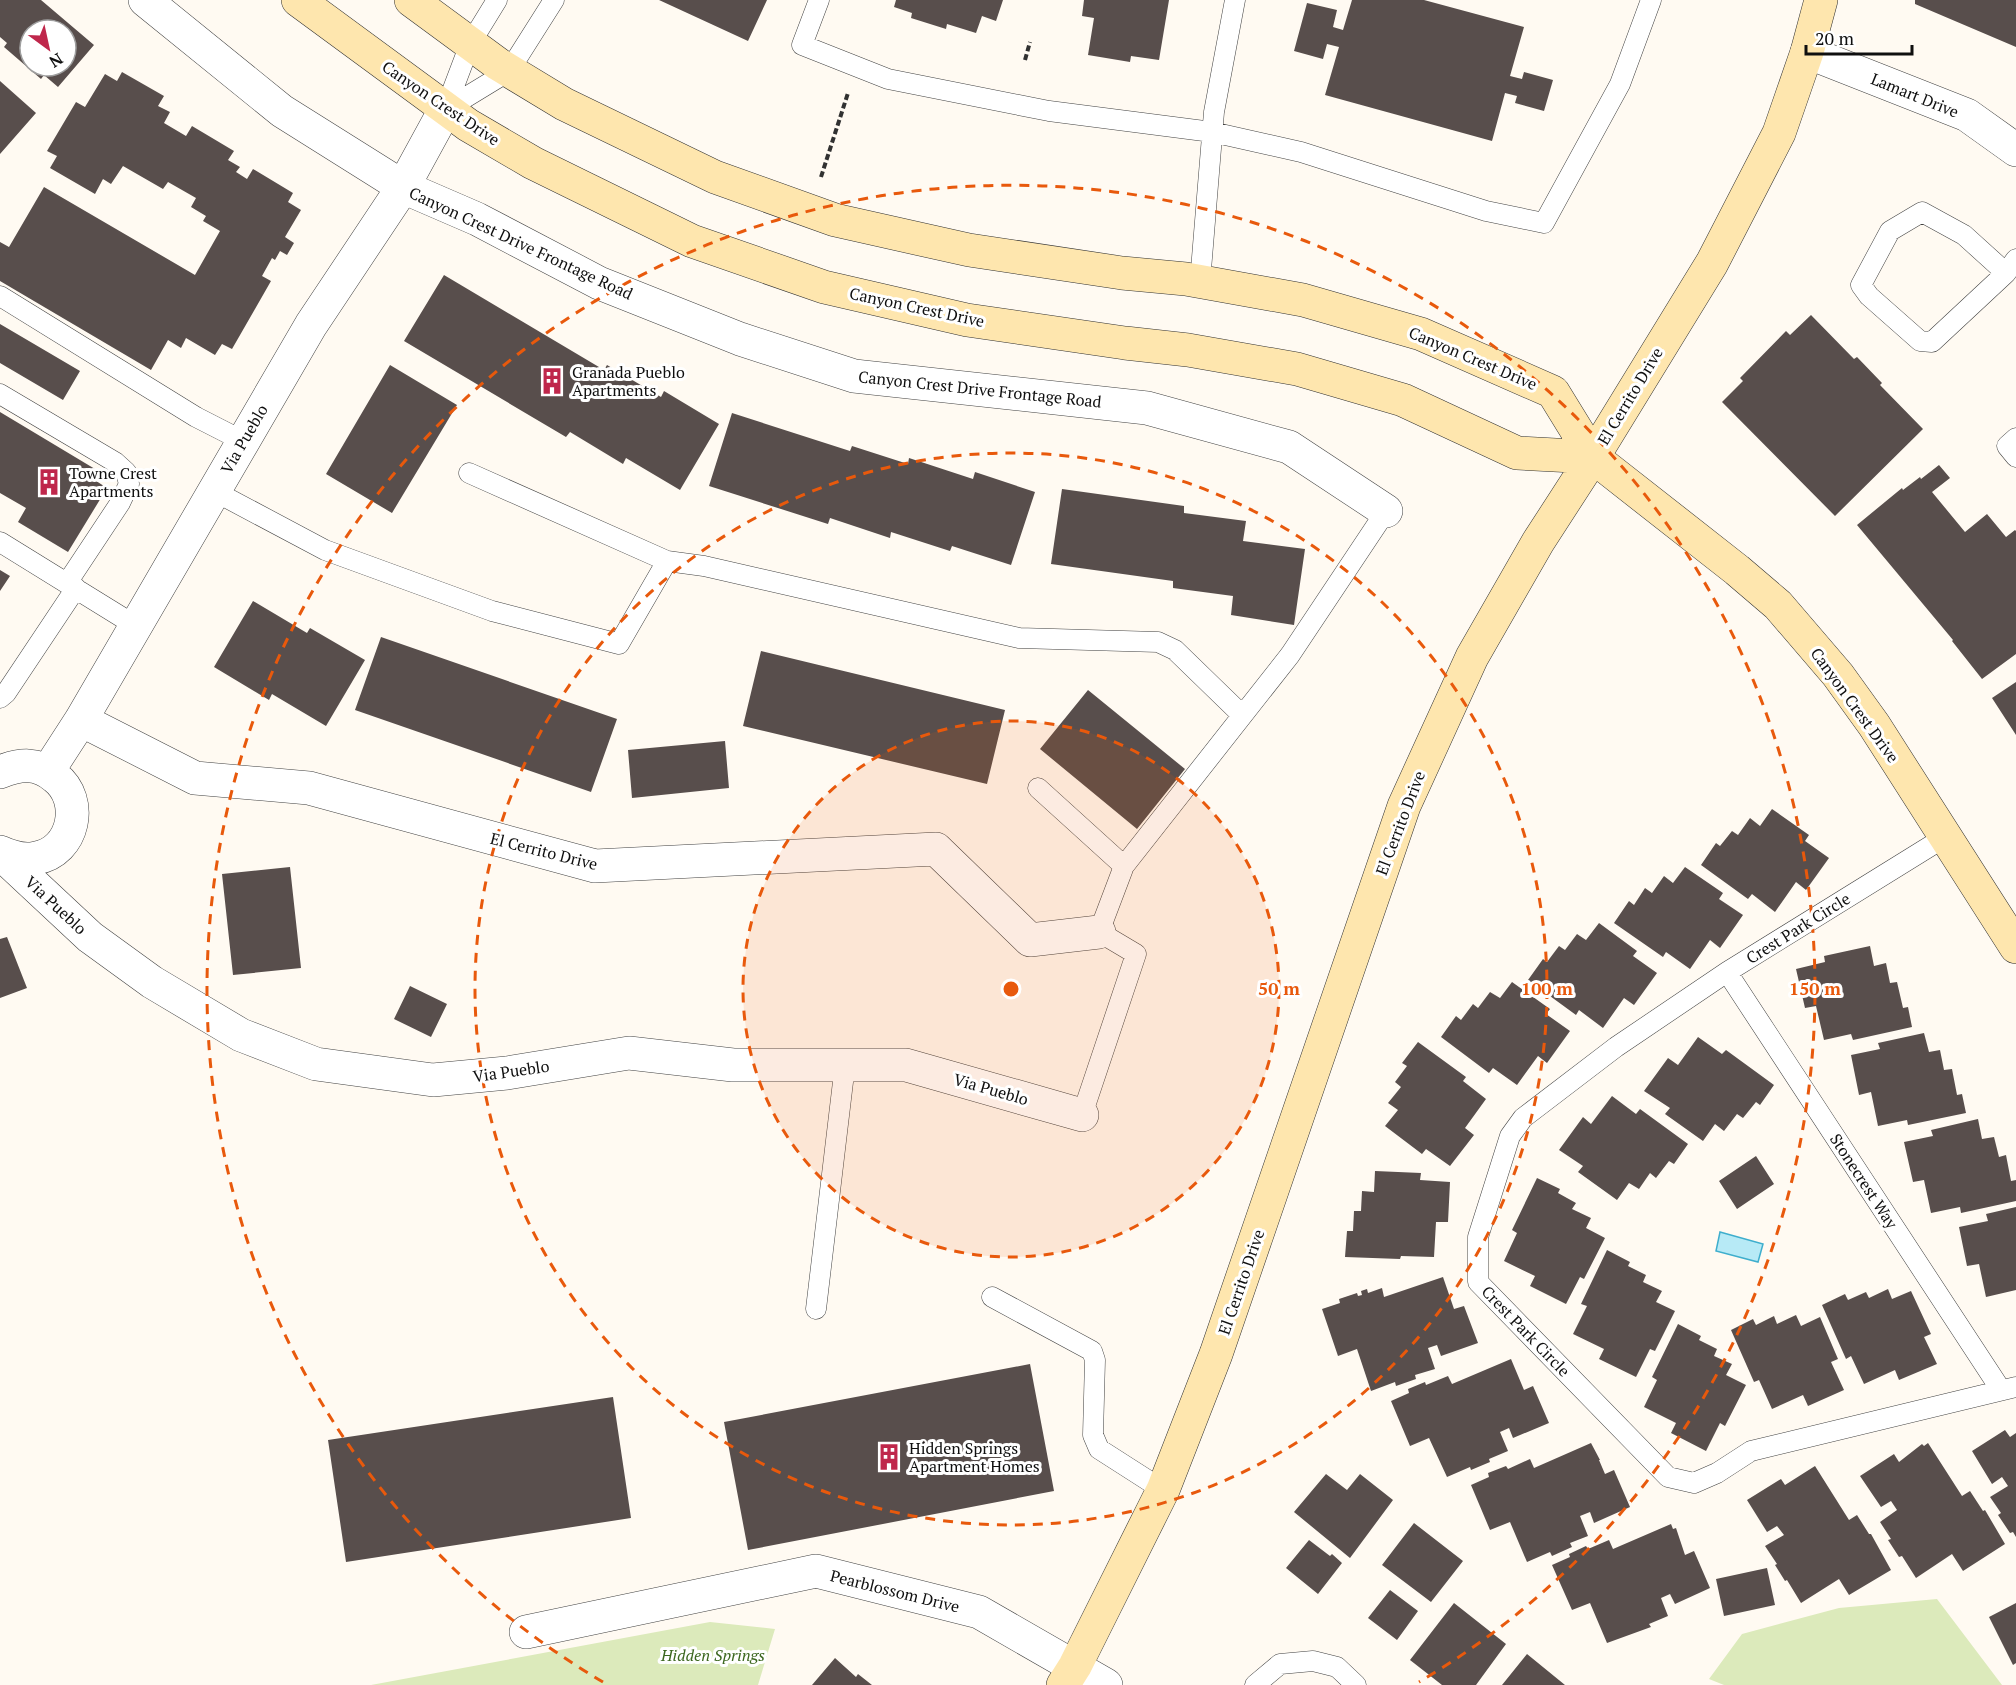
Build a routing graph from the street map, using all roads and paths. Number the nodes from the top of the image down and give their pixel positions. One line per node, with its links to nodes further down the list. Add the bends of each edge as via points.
1 (145, 0): 19 (street, Canyon Crest Drive Frontage Road, via 282,111)
2 (298, 0): 16 (main road, Canyon Crest Drive)
3 (497, 0): 11 (lane)
4 (554, 0): 15 (lane)
5 (819, 0): 14 (lane, via 802,45)
6 (1235, 0): 17 (lane)
7 (1652, 0): 17 (lane, via 1620,84 1544,223 1486,211 1301,152)
8 (1821, 0): 12 (main road, El Cerrito Drive)
9 (426, 4): 11 (main road, Canyon Crest Drive)
10 (1030, 42): 13 (path)
11 (470, 44): 15 (main road, Canyon Crest Drive); 16 (lane)
12 (1807, 52): 18 (street, Lamart Drive, via 1967,115); 27 (main road, El Cerrito Drive, via 1779,133 1712,262)
13 (1025, 60)
14 (857, 67): 17 (lane, via 888,79 1049,111); 20 (path)
15 (509, 70): 16 (lane); 20 (main road, Canyon Crest Drive, via 564,104 715,177)
16 (445, 110): 19 (street, Via Pueblo); 27 (main road, Canyon Crest Drive, via 533,163 692,241 824,288 967,320 1297,369 1402,400 1517,453)
17 (1212, 132): 22 (lane)
18 (2016, 150)
19 (403, 187): 26 (street, Via Pueblo, via 310,325); 31 (street, Canyon Crest Drive Frontage Road, via 477,219 599,283 760,346 854,376 1147,408 1289,447)
20 (810, 211): 22 (main road, Canyon Crest Drive, via 969,250)
21 (2011, 266): 21 (lane, via 1932,342 1920,341 1861,285 1890,231 1922,212)
22 (1200, 282): 27 (main road, Canyon Crest Drive, via 1303,300 1421,334 1553,392)
23 (0, 296): 26 (lane, via 196,417)
24 (0, 394): 34 (lane, via 116,462 128,474 129,484 120,503)
25 (2016, 438): 28 (lane, via 2007,446)
26 (243, 441): 30 (street, Via Pueblo)
27 (1593, 457): 42 (main road, Canyon Crest Drive, via 1778,605 1838,675 1874,725); 53 (main road, El Cerrito Drive, via 1538,542 1472,657 1404,806 1216,1354)
28 (2016, 457)
29 (469, 473): 33 (lane)
30 (214, 491): 33 (lane, via 325,550 492,610 619,644); 35 (street, Via Pueblo)
31 (1386, 511): 37 (lane, via 1290,655)
32 (0, 542): 34 (lane)
33 (667, 561): 37 (lane, via 704,566 1019,638 1158,642 1175,650)
34 (71, 586): 35 (lane); 36 (lane)
35 (136, 626): 38 (street, Via Pueblo)
36 (0, 698)
37 (1242, 715): 44 (lane)
38 (81, 720): 39 (street, Via Pueblo); 45 (street, El Cerrito Drive, via 195,778 309,788 595,866 936,849 1030,939)
39 (48, 771): 40 (street, via 34,765); 43 (street, Via Pueblo, via 65,784 73,802 73,820 66,837 53,851 36,858 18,859)
40 (0, 772)
41 (1038, 788): 44 (lane)
42 (1945, 837): 46 (main road, Canyon Crest Drive); 47 (lane, Crest Park Circle)
43 (0, 852): 48 (street, Via Pueblo, via 90,937 152,982 241,1035 316,1064 433,1080 507,1073 629,1053 733,1065)
44 (1124, 866): 45 (lane)
45 (1099, 932): 49 (lane, via 1136,954)
46 (2016, 947)
47 (1726, 972): 52 (lane, Stonecrest Way); 52 (lane, Crest Park Circle, via 1616,1047 1523,1118 1510,1136 1478,1237 1478,1282 1668,1478 1694,1483 1751,1451)
48 (845, 1065): 49 (street, Via Pueblo, via 906,1065); 51 (lane)
49 (1082, 1115)
50 (992, 1297): 53 (lane, via 1092,1351 1097,1446)
51 (816, 1310)
52 (2009, 1388)
53 (1163, 1490): 55 (main road, El Cerrito Drive)
54 (526, 1632): 55 (street, Pearblossom Drive, via 816,1571 979,1612)
55 (1069, 1675): 56 (street, Pearblossom Drive)
56 (1106, 1685)
57 (1255, 1685): 58 (lane, via 1280,1665 1313,1661 1337,1667)
58 (1356, 1685)

